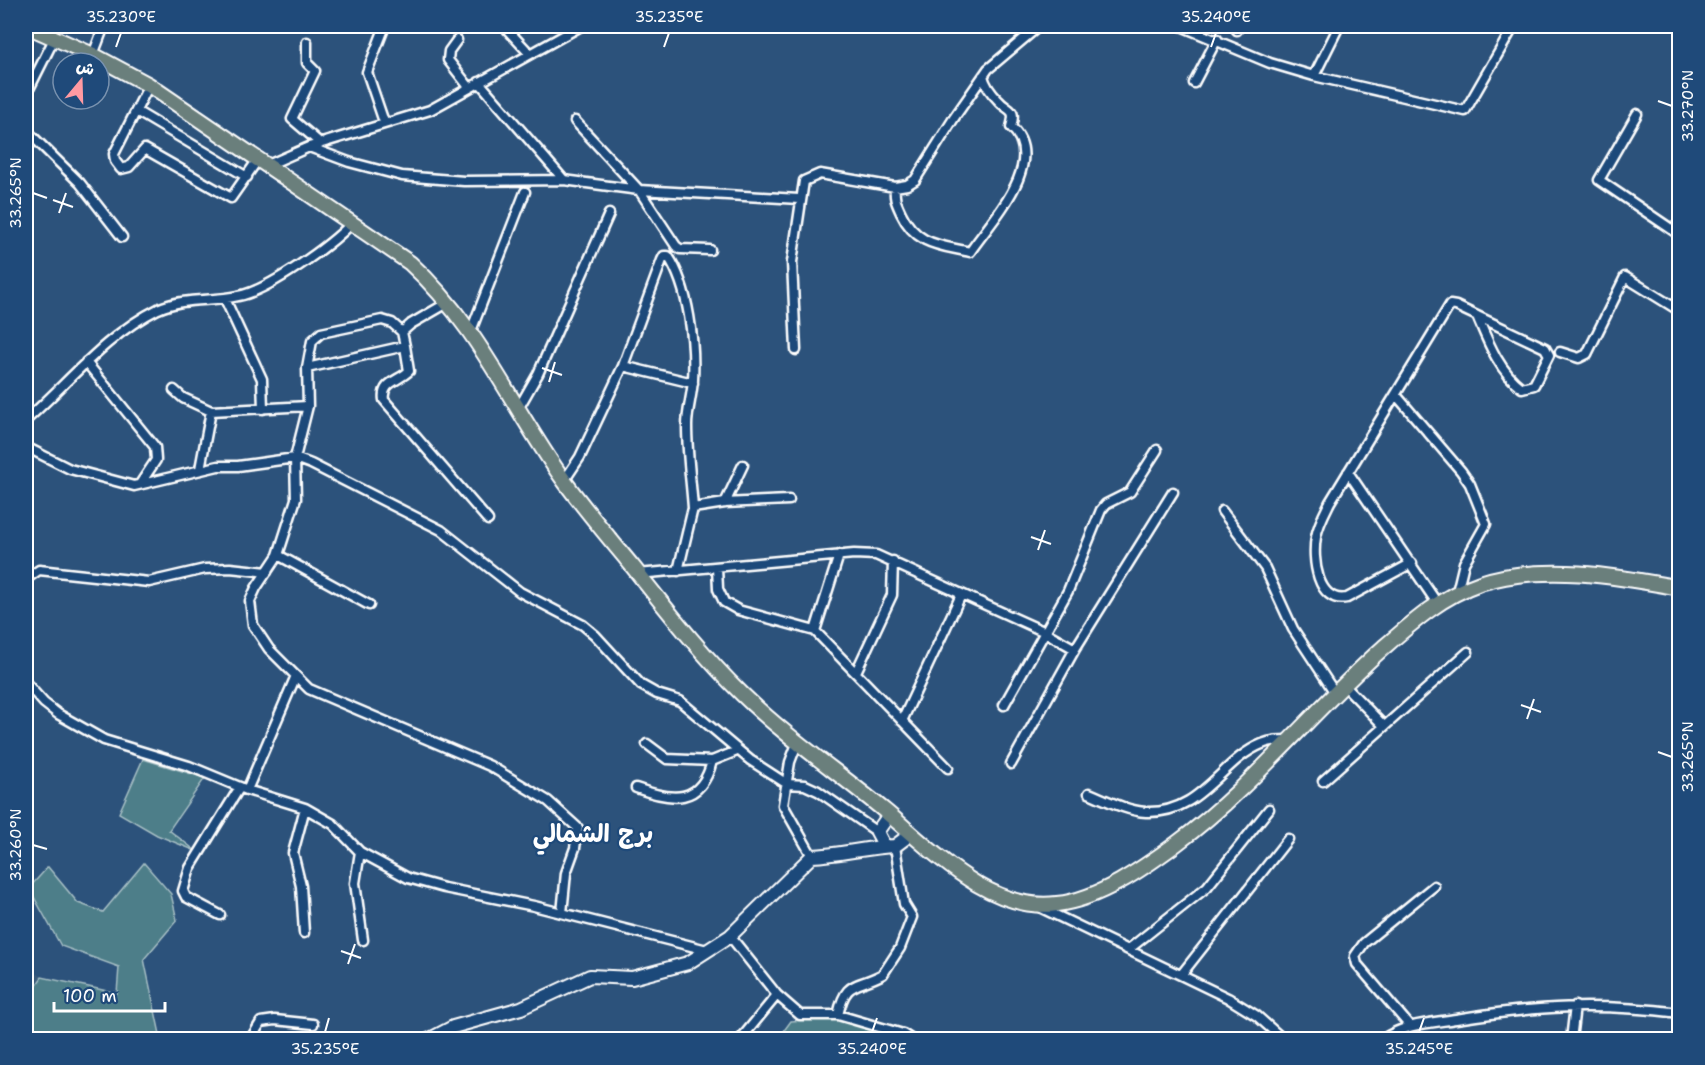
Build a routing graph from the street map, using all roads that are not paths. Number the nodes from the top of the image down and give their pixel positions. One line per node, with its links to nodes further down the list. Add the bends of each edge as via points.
1 (27, 26): 10 (main road)
2 (104, 26): 15 (street)
3 (385, 26): 28 (street, via 367,72)
4 (504, 26): 16 (street)
5 (581, 26): 16 (street)
6 (1039, 26): 18 (street, via 1002,54)
7 (1181, 26): 11 (street)
8 (1339, 26): 19 (street)
9 (1514, 26): 19 (street, via 1465,111)
10 (54, 38): 14 (main road); 24 (street)
11 (1217, 39): 19 (street, via 1270,63); 21 (street)
12 (457, 40): 23 (street, via 447,60)
13 (307, 42): 30 (street, via 307,63 315,71 292,119)
14 (84, 51)
15 (95, 51)
16 (529, 53): 20 (street)
17 (111, 65): 22 (main road)
18 (982, 76): 35 (street, via 915,180); 35 (street, via 998,100 1011,108 1011,127 1022,140 1025,159 1008,200 970,252 949,249 911,231 894,202)
19 (1314, 76)
20 (479, 82): 23 (street); 34 (street)
21 (1194, 83)
22 (149, 86): 25 (street); 32 (main road)
23 (469, 87): 28 (street, via 429,110)
24 (26, 95)
25 (136, 111): 33 (street); 33 (street, via 114,154 121,169 145,149 231,198)
26 (1637, 114): 41 (street, via 1599,180)
27 (575, 121): 36 (street)
28 (384, 122): 30 (street)
29 (26, 130): 42 (street, via 80,183)
30 (320, 143): 31 (street)
31 (309, 147): 32 (street); 34 (street, via 402,176 464,181)
32 (263, 162): 33 (street); 40 (main road)
33 (247, 177)
34 (564, 180): 36 (street)
35 (895, 187): 38 (street, via 820,174 804,181)
36 (639, 190): 38 (street); 43 (street, via 676,246)
37 (525, 192): 48 (street)
38 (799, 199): 51 (street, via 792,262)
39 (609, 214): 61 (street, via 538,375)
40 (352, 223): 44 (street, via 334,242 261,288); 45 (main road, via 410,263)
41 (1680, 235)
42 (122, 237)
43 (710, 250)
44 (225, 299): 53 (street, via 171,303 138,322); 60 (street, via 262,379)
45 (449, 302): 48 (main road); 49 (street)
46 (1680, 311): 52 (street, via 1625,277 1587,354 1579,358)
47 (1477, 316): 47 (street, via 1490,347 1510,377 1522,388 1534,385 1548,360 1548,351); 58 (street, via 1450,305)
48 (471, 331): 61 (main road)
49 (402, 332): 50 (street); 55 (street, via 382,320 321,333 312,341)
50 (405, 346): 55 (street); 77 (street, via 409,371 388,384 384,400)
51 (796, 350)
52 (1560, 352)
53 (86, 362): 63 (street); 71 (street, via 155,447 156,460)
54 (623, 366): 56 (street); 56 (street, via 662,260 668,256 686,306 693,346); 70 (street, via 580,457)
55 (307, 368): 59 (street)
56 (693, 383): 75 (street, via 687,424)
57 (174, 390): 62 (street)
58 (1396, 395): 69 (street); 88 (street, via 1461,471 1486,524 1464,563)
59 (308, 405): 60 (street); 66 (street)
60 (263, 409): 62 (street)
61 (518, 409): 70 (main road)
62 (211, 411): 68 (street)
63 (26, 420)
64 (26, 447): 71 (street, via 70,469 119,484)
65 (1157, 450): 93 (street, via 1130,492 1101,510 1072,581)
66 (295, 458): 68 (street); 78 (street, via 296,499); 106 (street, via 441,530 520,592 583,625 640,685 688,706)
67 (743, 465): 74 (street)
68 (200, 469): 71 (street)
69 (1348, 472): 81 (street); 81 (street, via 1316,536 1316,565 1327,594 1347,598)
70 (564, 481): 85 (main road)
71 (140, 484)
72 (1173, 492): 94 (street)
73 (789, 500): 74 (street)
74 (725, 503): 75 (street)
75 (693, 508): 83 (street)
76 (1222, 511): 99 (street, via 1269,574 1293,629)
77 (488, 520)
78 (278, 555): 84 (street); 91 (street)
79 (839, 555): 80 (street, via 866,554); 82 (street); 92 (street)
80 (892, 561): 89 (street); 96 (street, via 892,595)
81 (1412, 563): 90 (street)
82 (717, 567): 83 (street); 92 (street, via 718,589 730,606)
83 (678, 571): 85 (street)
84 (267, 572): 86 (street, via 205,569 148,582 39,570); 97 (street, via 250,601 254,625 263,643)
85 (638, 574): 104 (main road, via 724,676)
86 (26, 579)
87 (1680, 588): 88 (main road, via 1613,577 1539,574 1495,579)
88 (1457, 592): 90 (main road)
89 (961, 595): 93 (street); 101 (street)
90 (1437, 603): 99 (main road)
91 (369, 605)
92 (815, 631): 96 (street)
93 (1043, 631): 94 (street); 100 (street)
94 (1075, 649): 108 (street)
95 (1468, 652): 102 (street)
96 (856, 672): 101 (street)
97 (295, 678): 113 (street); 126 (street, via 325,697 490,766 560,810 578,828 566,873)
98 (26, 683): 113 (street, via 44,703 87,732 196,768)
99 (1339, 688): 102 (street); 103 (main road)
100 (1004, 705)
101 (902, 721): 109 (street)
102 (1383, 725): 110 (street)
103 (1289, 740): 114 (street, via 1262,744 1199,795 1171,807 1146,812); 125 (main road, via 1216,812 1154,860 1081,899 1056,905)
104 (798, 741): 111 (street); 117 (main road)
105 (647, 744): 107 (street, via 667,759)
106 (737, 751): 107 (street); 111 (street)
107 (712, 761): 112 (street, via 700,788 682,797)
108 (1011, 764)
109 (948, 768)
110 (1323, 781)
111 (787, 784): 118 (street, via 818,791); 123 (street, via 783,805 786,814)
112 (636, 788)
113 (243, 789): 115 (street); 127 (street, via 190,868 183,891 186,897)
114 (1089, 793)
115 (305, 808): 122 (street, via 333,824); 128 (street, via 293,853 301,886)
116 (1269, 809): 132 (street, via 1207,887)
117 (889, 814): 118 (street); 119 (main road)
118 (877, 832): 121 (street)
119 (911, 834): 121 (street); 125 (main road, via 978,883 1000,895)
120 (1288, 839): 133 (street)
121 (889, 846): 123 (street, via 844,855); 137 (street, via 904,904 912,917 908,931 883,974 850,986)
122 (360, 852): 126 (street, via 414,880); 130 (street, via 355,883)
123 (812, 856): 129 (street)
124 (1434, 886): 139 (street, via 1355,956 1357,964)
125 (1033, 904): 132 (street)
126 (562, 913): 131 (street)
127 (220, 915)
128 (304, 933)
129 (730, 936): 131 (street); 134 (street)
130 (363, 940)
131 (707, 950): 142 (street, via 688,963 650,975 590,976 521,1008 453,1027)
132 (1129, 950): 133 (street)
133 (1181, 975): 145 (street, via 1245,1008)
134 (777, 995): 137 (street, via 800,1015); 143 (street)
135 (1575, 1006): 136 (street); 139 (street, via 1515,1009); 147 (street)
136 (1680, 1014)
137 (838, 1015): 140 (street)
138 (313, 1024): 141 (street, via 275,1020 261,1023)
139 (1409, 1025): 146 (street)
140 (902, 1037): 144 (street)
141 (250, 1040)
142 (428, 1040)
143 (740, 1040)
144 (912, 1040)
145 (1284, 1040)
146 (1382, 1040)
147 (1571, 1040)

